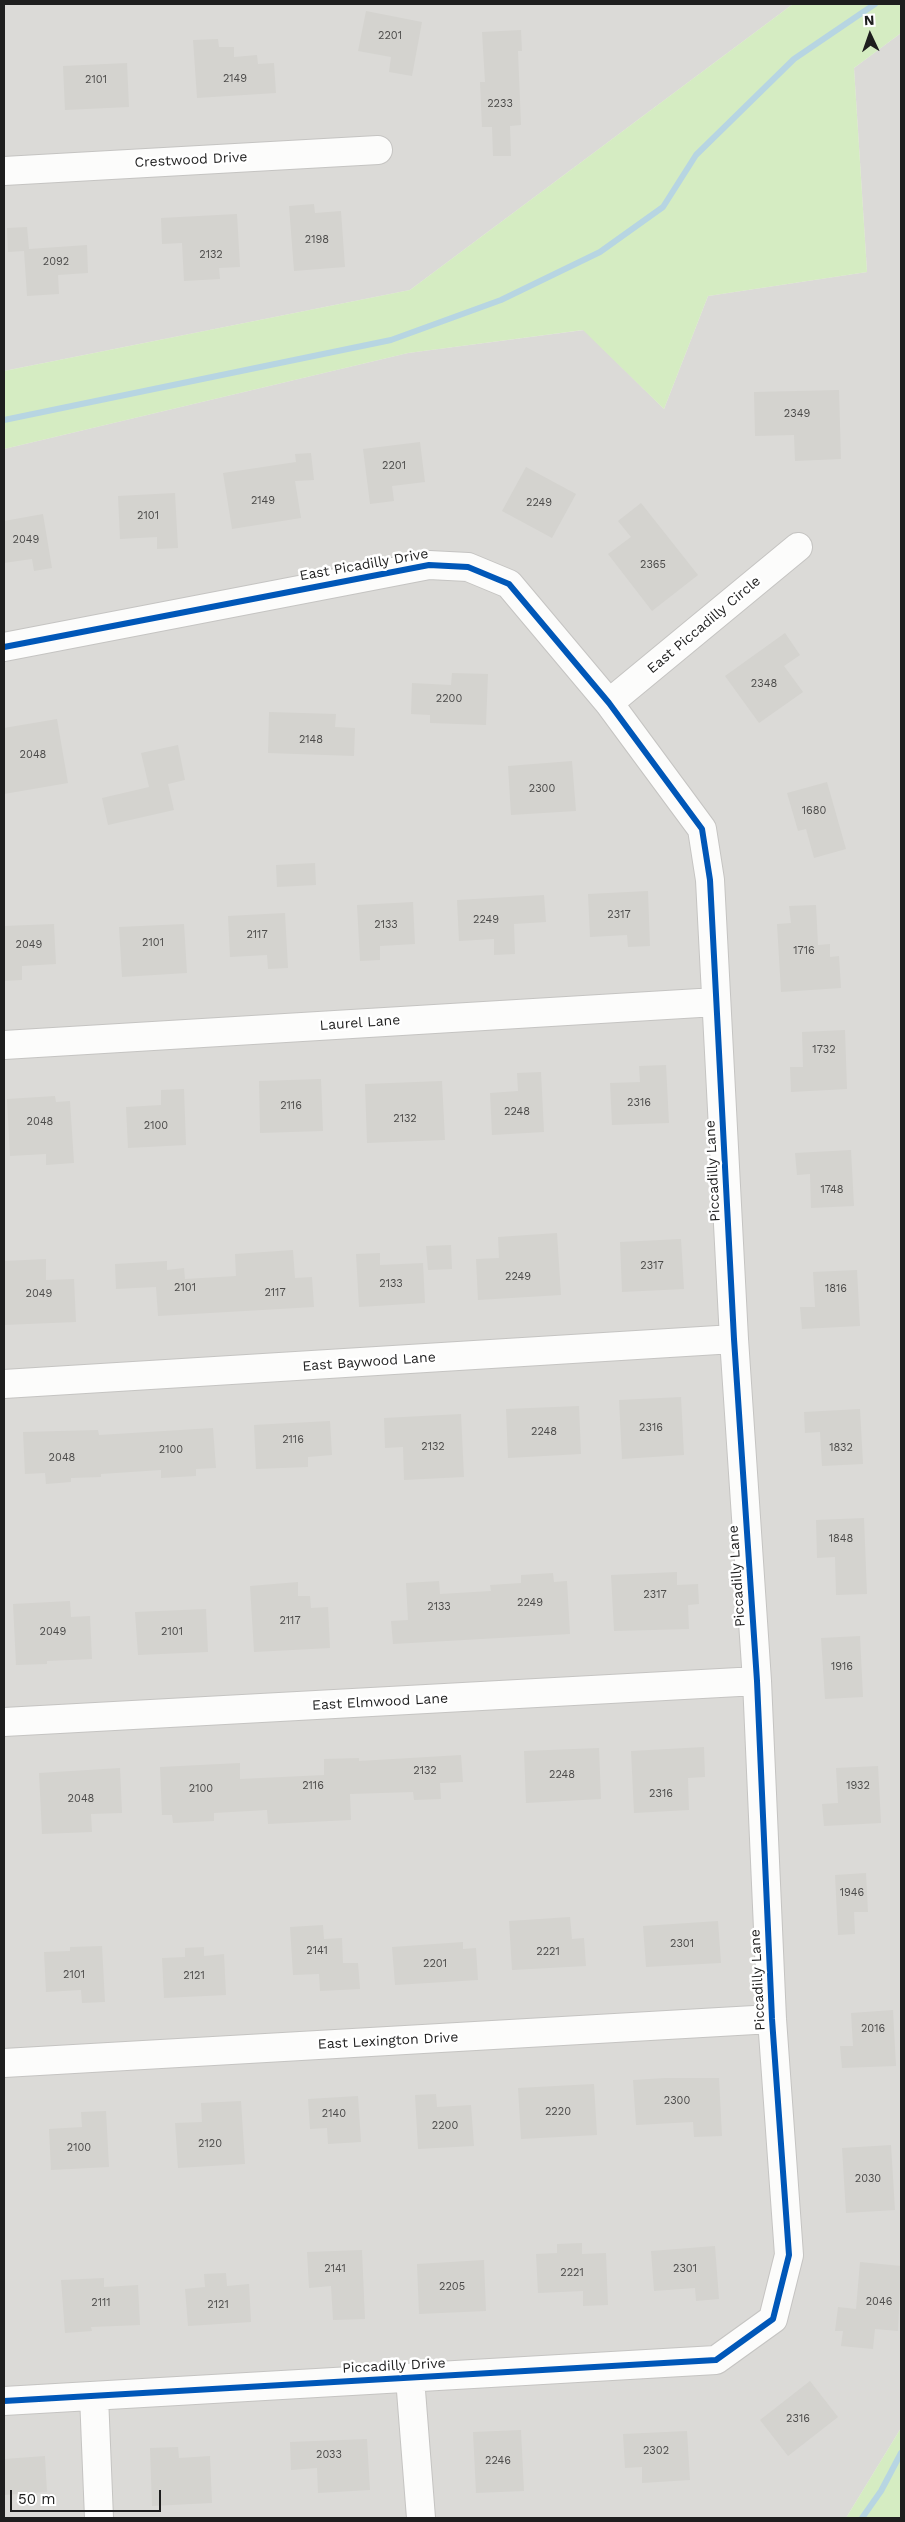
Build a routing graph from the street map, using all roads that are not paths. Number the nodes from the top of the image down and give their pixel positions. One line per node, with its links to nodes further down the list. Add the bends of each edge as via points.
1 (378, 150): 2 (street, Crestwood Drive)
2 (4, 170)
3 (798, 547): 5 (street, East Piccadilly Circle)
4 (4, 647): 5 (street, East Picadilly Drive, via 429,565 468,567 509,584)
5 (610, 704): 6 (street, East Picadilly Drive)
6 (702, 829): 7 (street, Piccadilly Lane, via 710,880)
7 (716, 1002): 8 (street, Laurel Lane); 9 (street, Piccadilly Lane)
8 (4, 1045)
9 (734, 1339): 10 (street, East Baywood Lane); 11 (street, Piccadilly Lane)
10 (4, 1384)
11 (757, 1681): 12 (street, East Elmwood Lane); 13 (street, Piccadilly Lane)
12 (4, 1722)
13 (772, 2019): 14 (street, East Lexington Drive); 15 (street, Piccadilly Lane, via 789,2255)
14 (4, 2063)
15 (773, 2319): 16 (street, Piccadilly Drive, via 716,2360)
16 (410, 2378): 17 (street, Piccadilly Drive); 20 (street)
17 (94, 2396): 18 (street, Piccadilly Drive); 19 (street)
18 (4, 2401)
19 (99, 2518)
20 (421, 2518)

